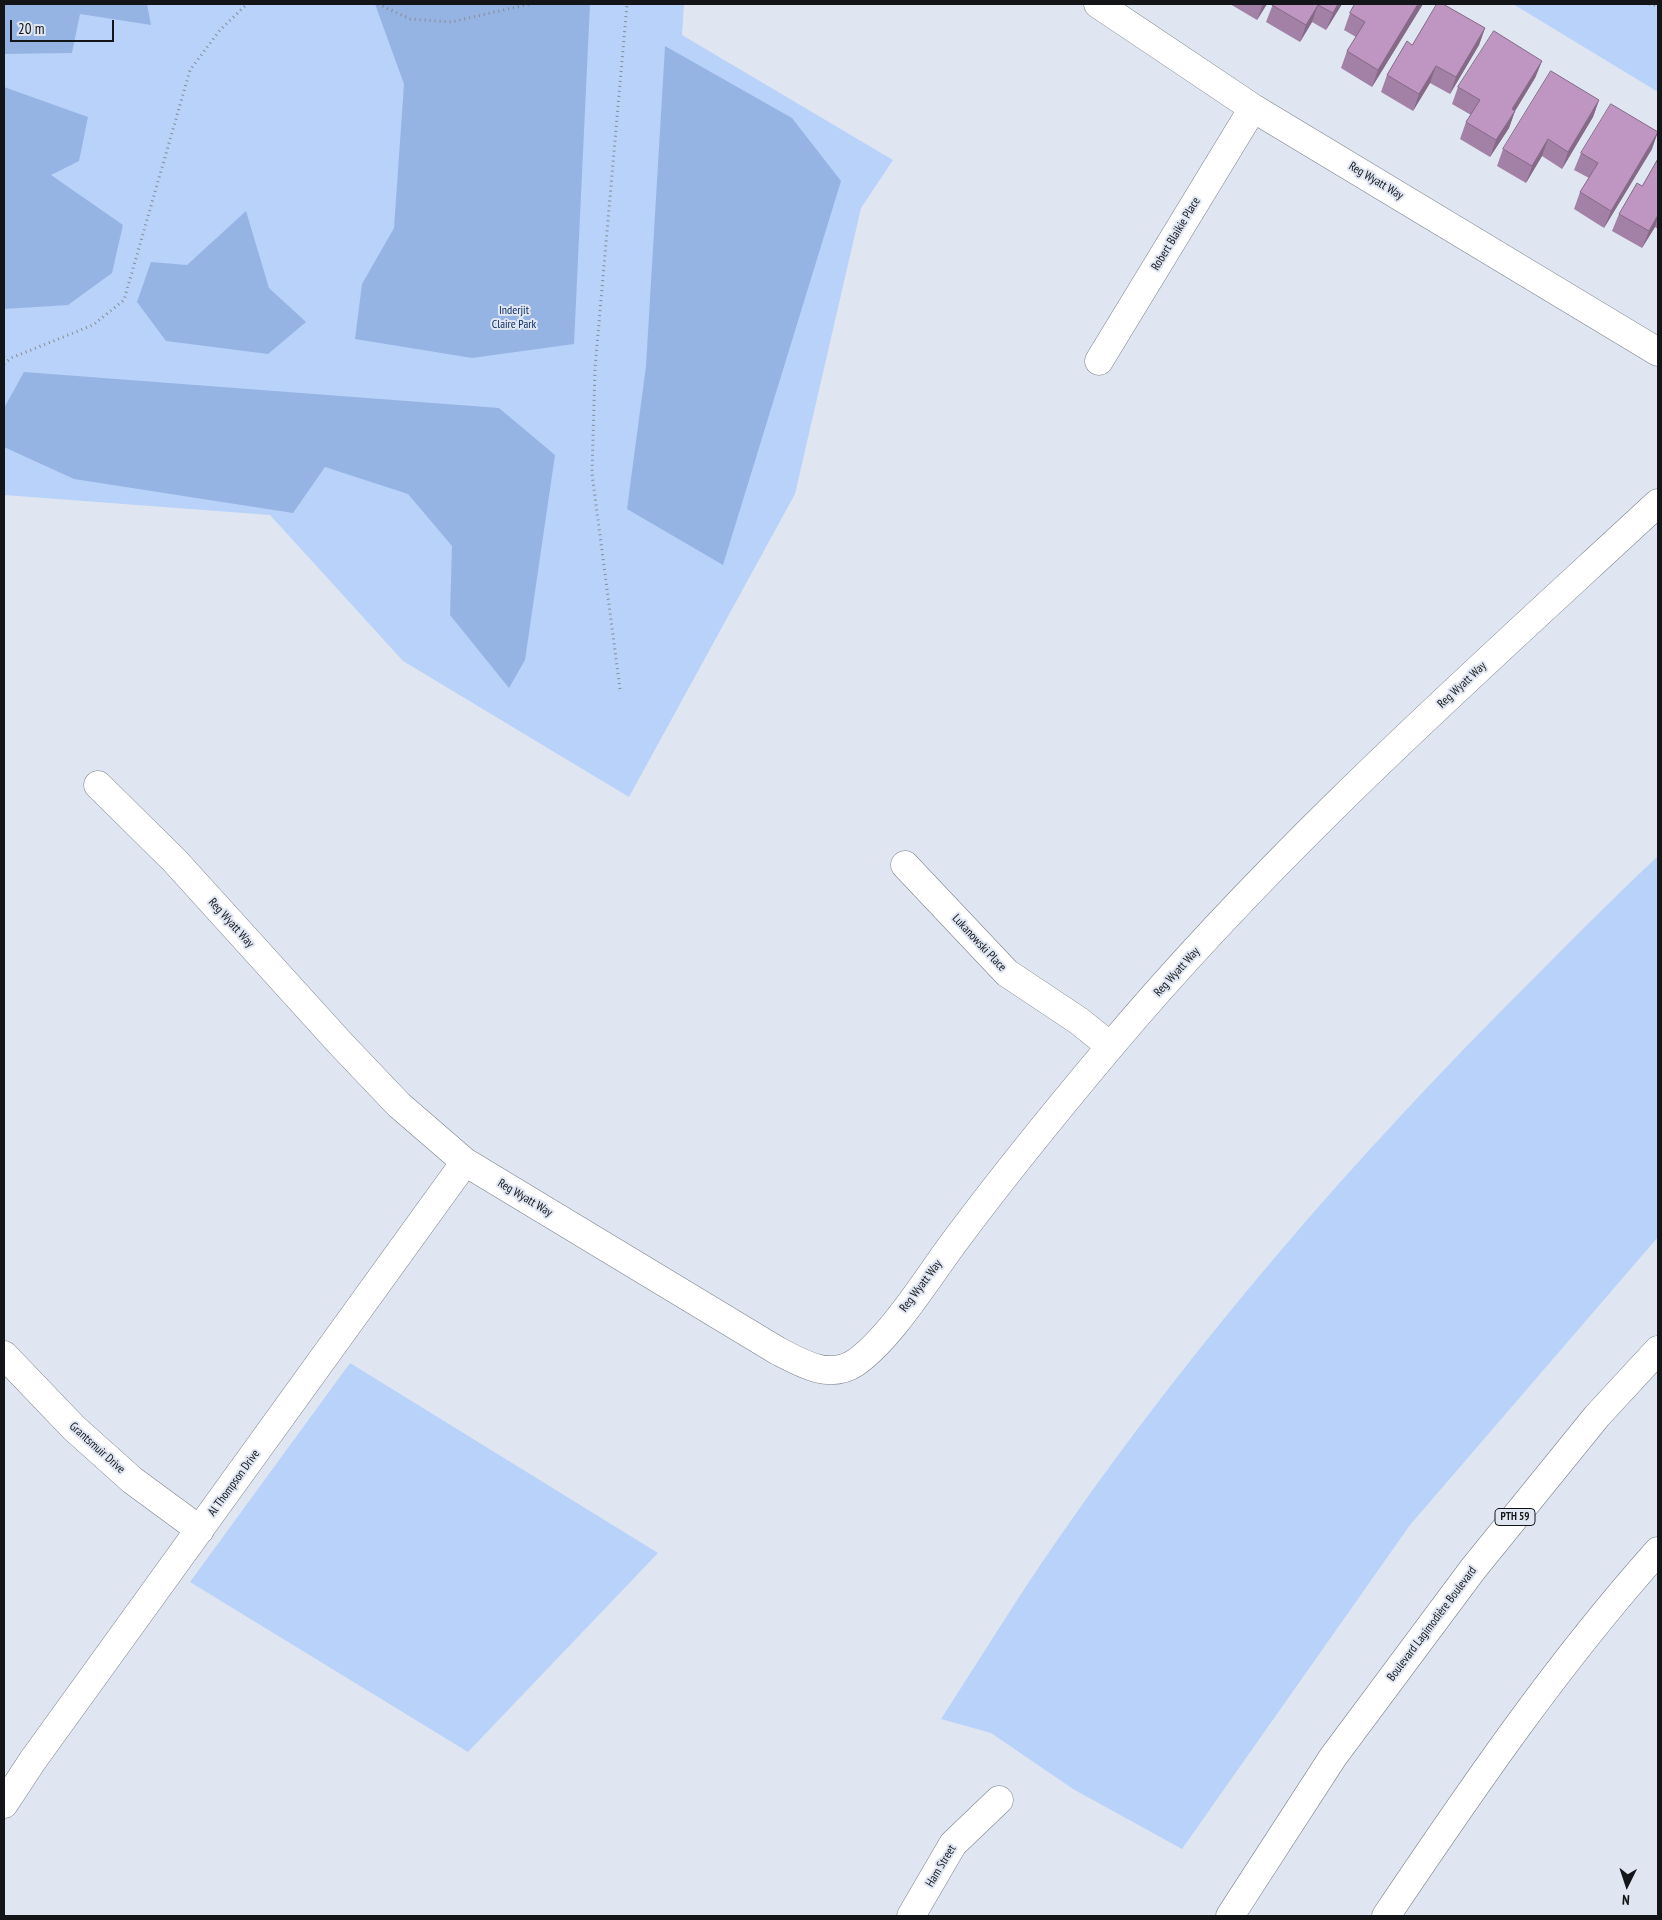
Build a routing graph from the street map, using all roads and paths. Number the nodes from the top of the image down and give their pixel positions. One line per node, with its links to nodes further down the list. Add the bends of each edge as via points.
1 (247, 4): 11 (path, via 220,30 190,70 124,300 93,325 11,358)
2 (378, 4): 3 (path, via 410,19 451,22)
3 (530, 4)
4 (627, 4): 13 (path, via 595,368 592,474)
5 (1098, 4): 8 (street, Reg Wyatt Way)
6 (1649, 4): 7 (path)
7 (1658, 6)
8 (1254, 108): 9 (street, Reg Wyatt Way); 10 (street, Robert Blaikie Place)
9 (1658, 352)
10 (1099, 361)
11 (4, 364)
12 (1658, 504): 16 (street, Reg Wyatt Way, via 1426,718 1262,879)
13 (620, 689)
14 (98, 785): 17 (street, Reg Wyatt Way, via 175,862 392,1098)
15 (905, 865): 16 (street, Lukanowski Place, via 1007,973 1079,1020)
16 (1110, 1046): 17 (street, Reg Wyatt Way, via 880,1340 852,1365 833,1370 812,1369 778,1351)
17 (465, 1162): 20 (street, Al Thompson Drive)
18 (1658, 1350): 25 (street, Boulevard Lagimodière Boulevard / PTH 59, via 1597,1416 1472,1569 1333,1757)
19 (4, 1355): 20 (street, Grantsmuir Drive, via 74,1428 132,1480)
20 (200, 1530): 23 (street, Al Thompson Drive)
21 (1658, 1551): 26 (street, via 1605,1611 1468,1794)
22 (999, 1800): 24 (street, Ham Street, via 952,1844)
23 (4, 1804)
24 (911, 1916)
25 (1230, 1916)
26 (1386, 1916)

